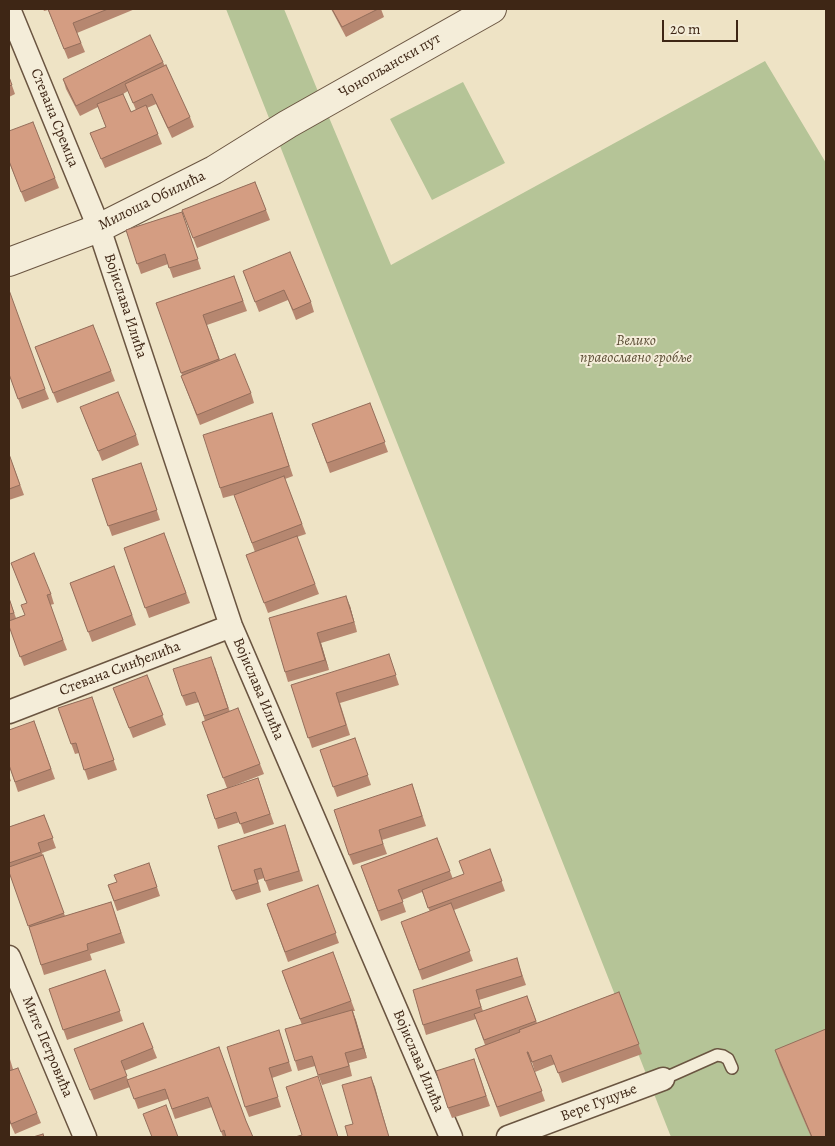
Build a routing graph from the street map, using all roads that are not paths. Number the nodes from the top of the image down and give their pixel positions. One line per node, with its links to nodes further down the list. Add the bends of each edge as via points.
1 (9, 9): 4 (street, Стевана Сремца)
2 (492, 9): 3 (street, Чонопљански пут)
3 (288, 124): 4 (street, Милоша Обилића, via 214,170)
4 (99, 228): 5 (street, Милоша Обилића); 6 (street, Војислава Илића)
5 (9, 262)
6 (231, 626): 7 (street, Стевана Синђелића); 12 (street, Војислава Илића)
7 (9, 712)
8 (9, 957): 11 (street, Мите Петровића)
9 (732, 1068): 10 (lane, via 728,1059 717,1055)
10 (663, 1079): 13 (street, Вере Гуцуње)
11 (85, 1137)
12 (451, 1137)
13 (508, 1137)

